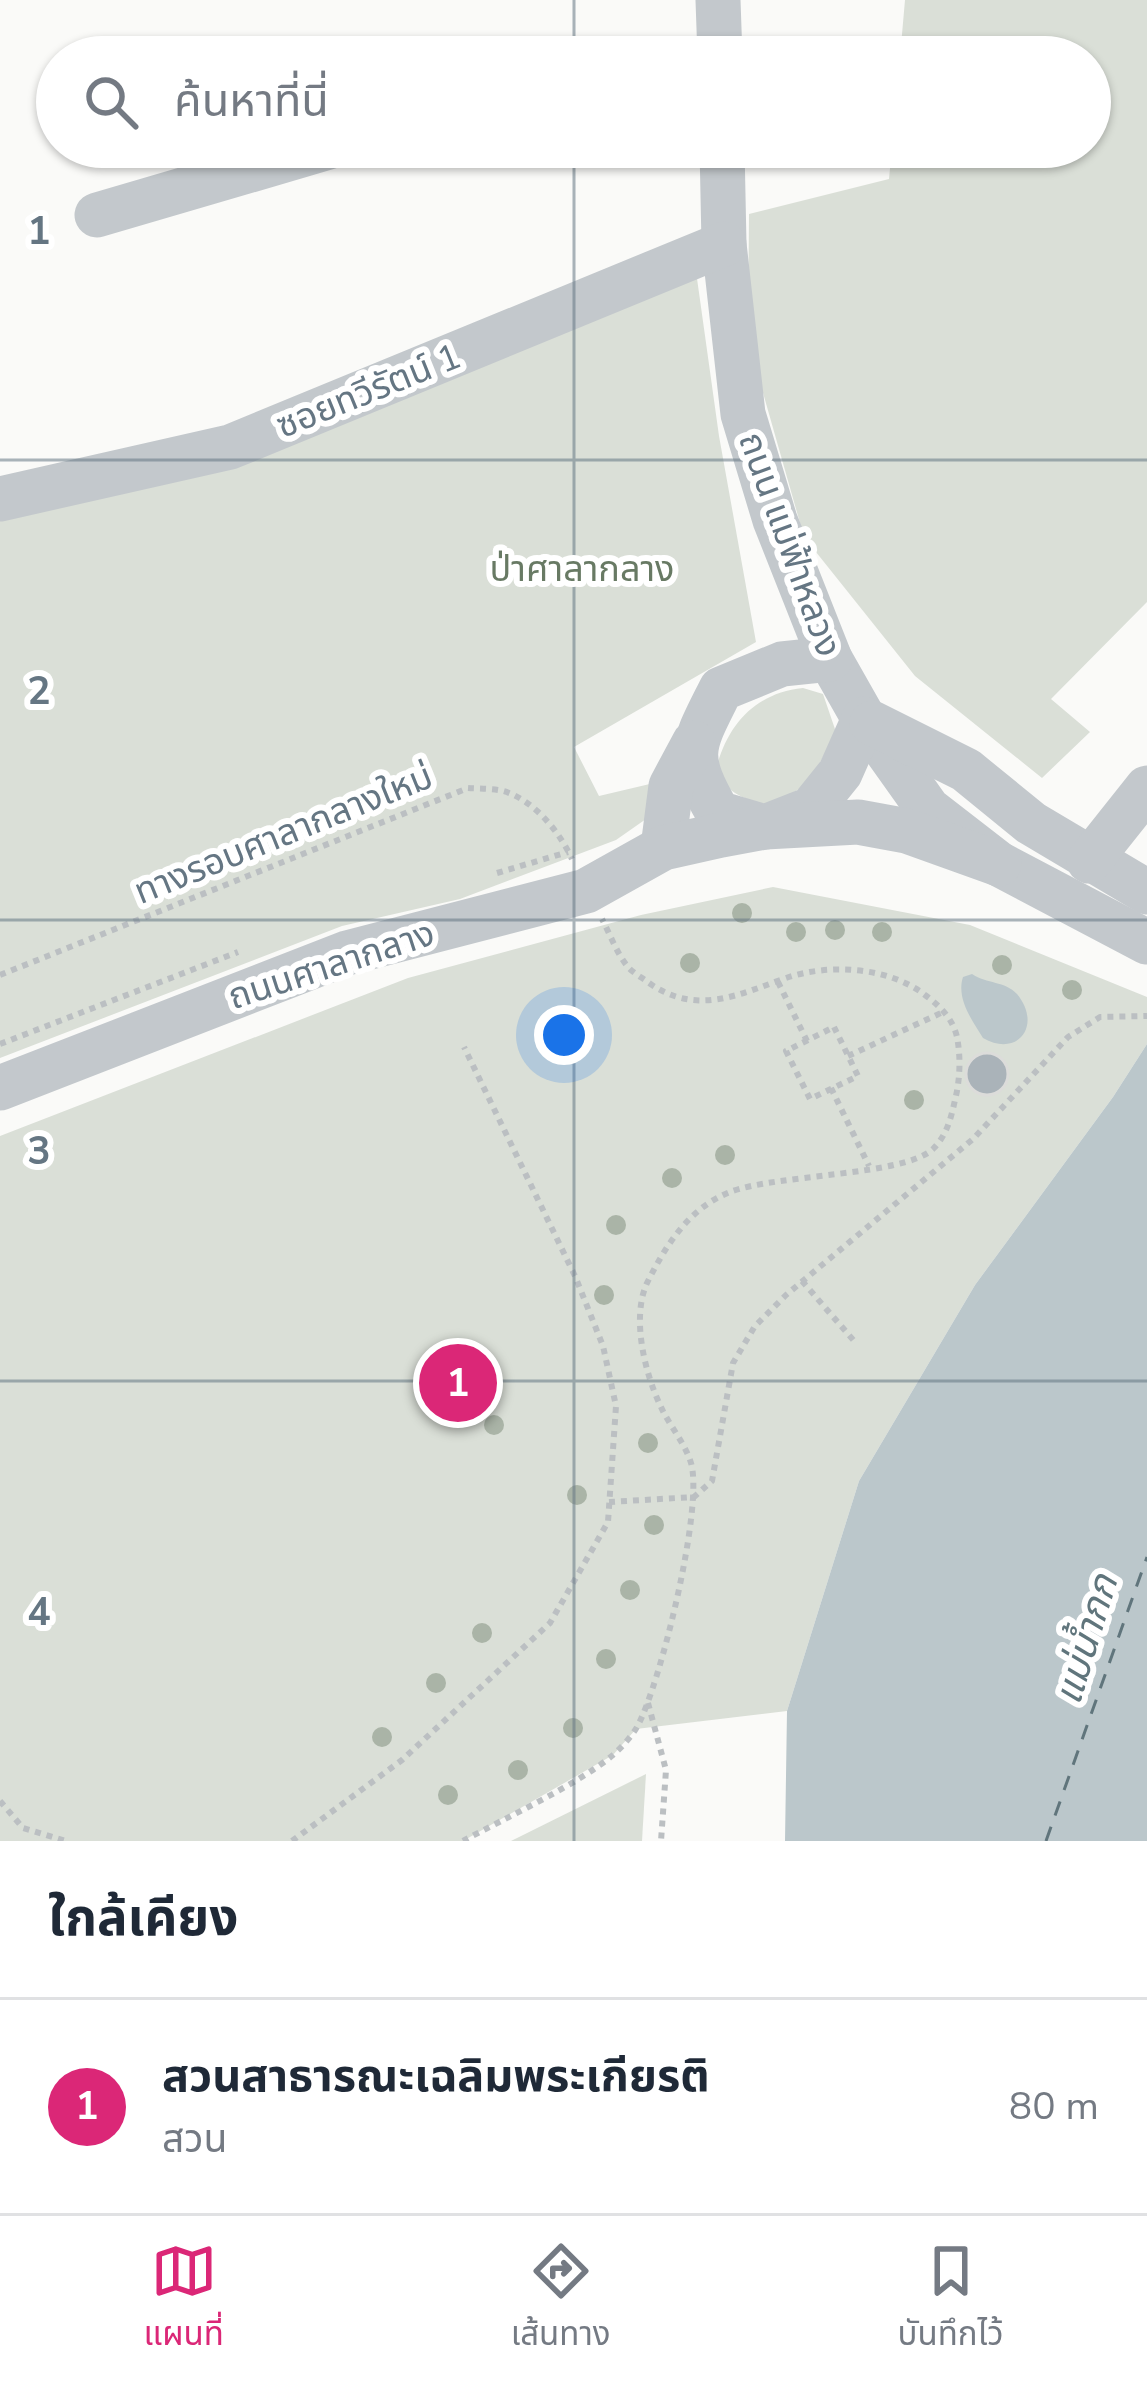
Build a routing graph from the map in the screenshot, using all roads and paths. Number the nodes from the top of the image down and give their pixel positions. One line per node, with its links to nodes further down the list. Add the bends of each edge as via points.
1 (718, 0): 2 (street)
2 (719, 36)
3 (257, 168): 5 (street)
4 (722, 168): 6 (street, ถนน แม่ฟ้าหลวง)
5 (97, 215)
6 (724, 244): 7 (street, ซอยทวีรัตน์ 1, via 230,446); 8 (street, ถนน แม่ฟ้าหลวง, via 743,414)
7 (0, 499)
8 (830, 658): 9 (street, ถนน แม่ฟ้าหลวง); 10 (street, via 782,664 721,688)
9 (864, 718): 12 (street, via 840,772 811,808); 15 (street, via 966,770); 16 (street, ถนน แม่ฟ้าหลวง, via 928,808)
10 (694, 742): 12 (street, via 697,776 718,814); 13 (street, via 671,786)
11 (1147, 788): 15 (street)
12 (765, 827): 13 (street, ถนนศาลากลาง); 16 (street, via 858,822)
13 (663, 848): 27 (street, ถนนศาลากลาง, via 586,891 346,953)
14 (568, 852): 20 (path, ทางรอบศาลากลางใหม่, via 538,812 508,792 468,788)
15 (1089, 861): 17 (street)
16 (999, 864): 19 (street, ถนน แม่ฟ้าหลวง)
17 (1147, 892)
18 (605, 925): 21 (path, via 628,968 688,1001)
19 (1147, 942)
20 (0, 974)
21 (778, 982): 22 (path, via 879,972 908,981); 24 (path)
22 (944, 1011): 26 (path); 29 (path, via 956,1034 960,1080 950,1125)
23 (1147, 1016): 30 (path, via 1100,1017 1068,1037)
24 (807, 1041): 26 (path, via 834,1028); 28 (path, via 786,1051 810,1099)
25 (464, 1047): 35 (path, via 603,1346 616,1406)
26 (848, 1056): 28 (path, via 858,1076)
27 (0, 1088)
28 (831, 1088): 31 (path)
29 (934, 1148): 30 (path); 31 (path, via 913,1162)
30 (945, 1162): 32 (path)
31 (869, 1168): 34 (path, via 731,1192 687,1218 645,1288 639,1328 658,1402 690,1460)
32 (802, 1281): 33 (path); 34 (path, via 755,1326 733,1363 712,1481)
33 (856, 1342)
34 (694, 1497): 35 (path); 36 (path)
35 (609, 1502): 39 (path, via 608,1522 550,1623 402,1760)
36 (647, 1700): 40 (path, via 636,1730 613,1755); 41 (path, via 666,1770)
37 (0, 1801): 38 (path, via 23,1828)
38 (66, 1841)
39 (292, 1841)
40 (463, 1841)
41 (662, 1841)

